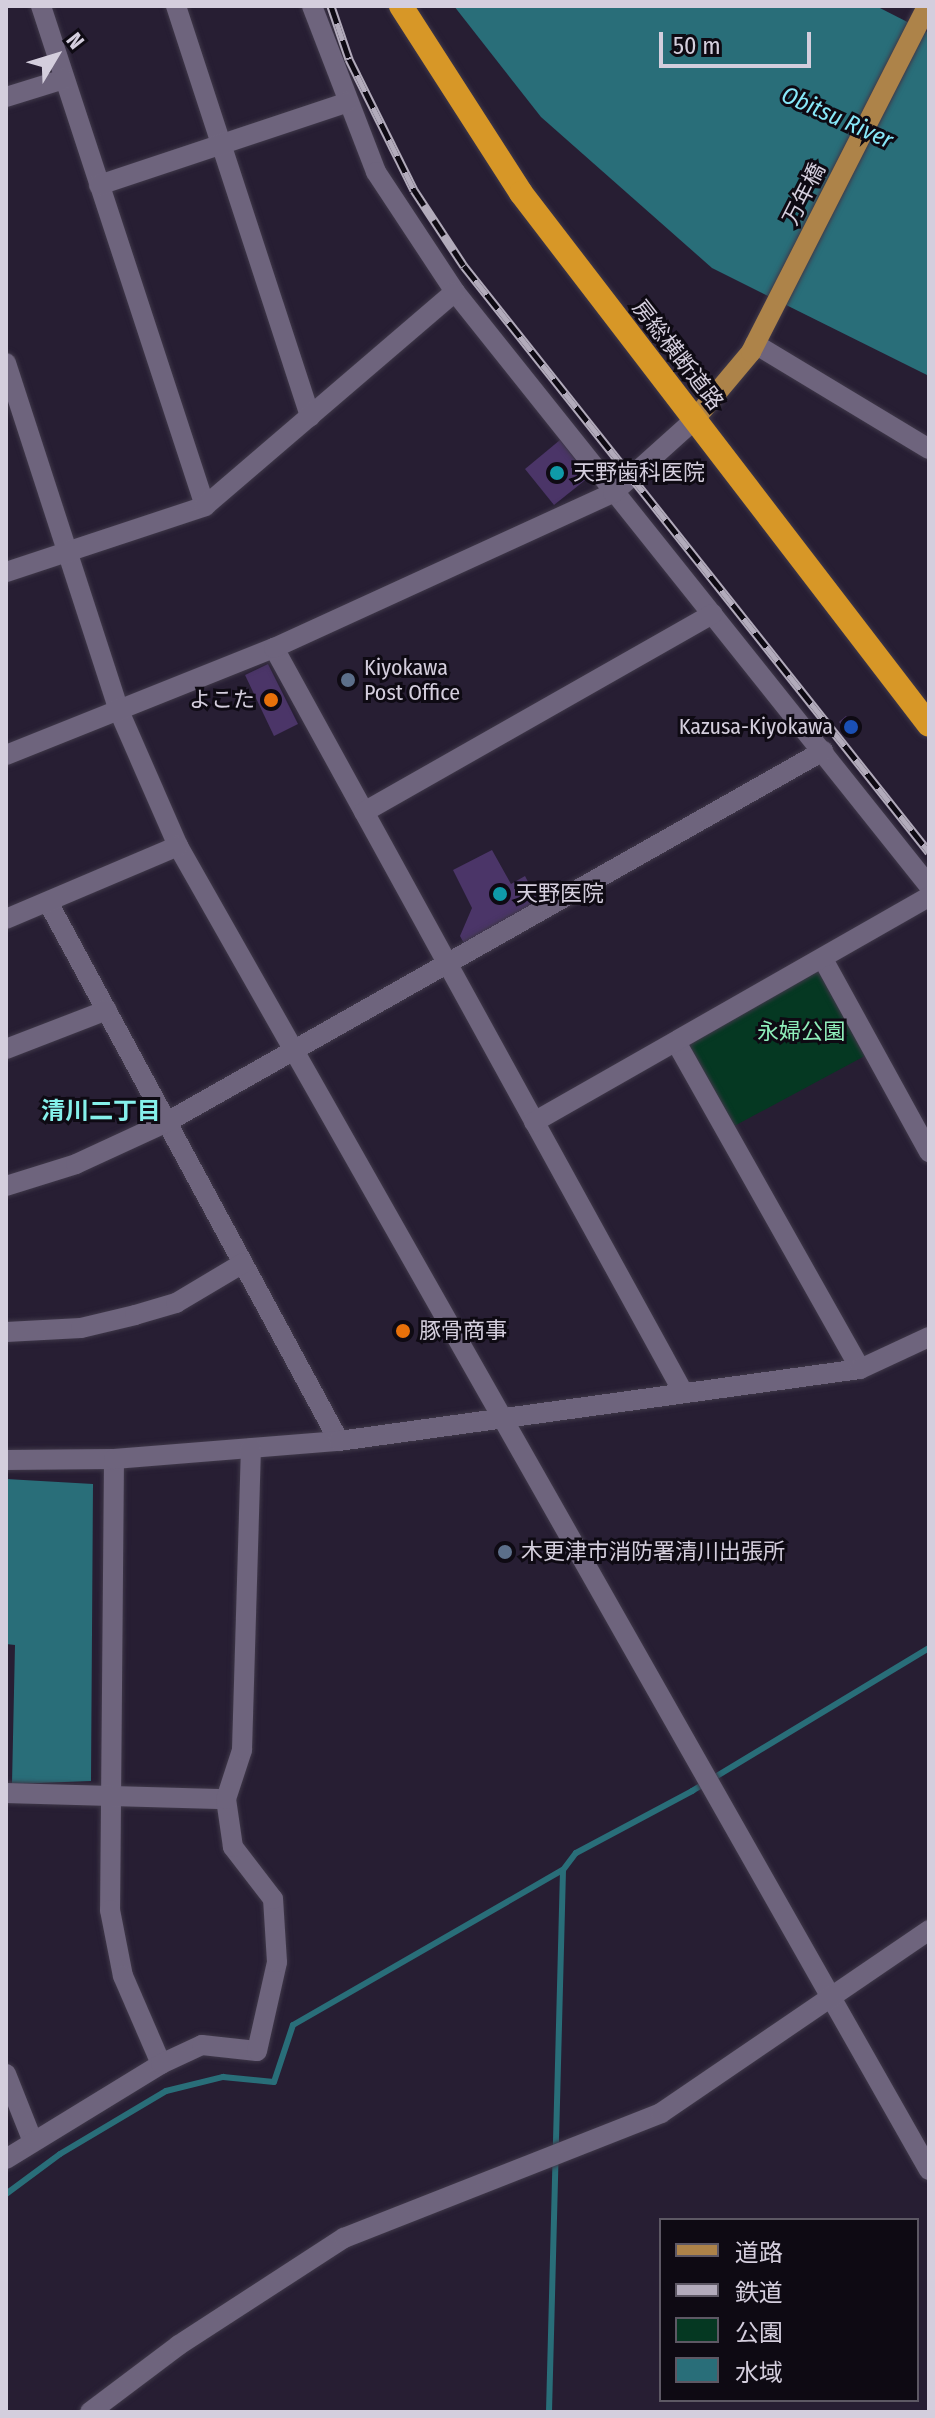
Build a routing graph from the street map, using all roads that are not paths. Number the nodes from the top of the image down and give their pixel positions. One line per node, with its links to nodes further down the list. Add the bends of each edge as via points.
1 (41, 6): 6 (street)
2 (176, 6): 9 (street)
3 (312, 6): 8 (street)
4 (401, 6): 15 (highway, 房総横断道路, via 521,193)
5 (927, 6): 12 (main road, 万年橋)
6 (64, 79): 7 (street); 10 (street)
7 (6, 97)
8 (346, 103): 9 (street); 11 (street, via 376,172)
9 (221, 144): 10 (street); 14 (street)
10 (99, 185): 18 (street)
11 (455, 292): 14 (street); 17 (street)
12 (755, 344): 15 (main road, 万年橋); 16 (street)
13 (6, 363): 19 (street)
14 (310, 417): 18 (street)
15 (694, 420): 17 (street); 24 (highway, 房総横断道路, via 785,531)
16 (929, 449)
17 (613, 493): 21 (street); 22 (street)
18 (205, 506): 19 (street)
19 (67, 551): 20 (street); 23 (street)
20 (6, 572)
21 (713, 614): 25 (street); 27 (street)
22 (274, 648): 23 (street); 27 (street)
23 (119, 711): 26 (street); 28 (street)
24 (929, 725)
25 (823, 751): 29 (street); 34 (street)
26 (6, 755)
27 (364, 812): 34 (street)
28 (178, 846): 31 (street); 38 (street)
29 (929, 886)
30 (929, 897): 33 (street)
31 (49, 904): 32 (street); 35 (street)
32 (6, 919)
33 (824, 961): 36 (street); 41 (street)
34 (447, 963): 38 (street); 40 (street)
35 (107, 1010): 37 (street); 39 (street)
36 (676, 1042): 40 (street); 46 (street)
37 (6, 1049)
38 (295, 1049): 39 (street); 48 (street)
39 (167, 1122): 42 (street, via 76,1164); 43 (street)
40 (534, 1122): 47 (street)
41 (929, 1152)
42 (6, 1186)
43 (243, 1263): 44 (street, via 176,1303 135,1315 81,1328); 49 (street)
44 (6, 1332)
45 (929, 1337): 46 (street)
46 (860, 1369): 47 (street)
47 (683, 1392): 48 (street)
48 (505, 1417): 49 (street); 57 (street)
49 (339, 1441): 50 (street)
50 (251, 1448): 51 (street); 55 (street, via 242,1750)
51 (114, 1459): 52 (street); 54 (street)
52 (6, 1460)
53 (6, 1793): 54 (street)
54 (113, 1796): 55 (street); 58 (street, via 110,1910 115,1944 135,2010)
55 (226, 1799): 58 (street, via 233,1847 273,1899 277,1962 257,2051 202,2045)
56 (929, 1930): 57 (street)
57 (832, 1995): 62 (street); 63 (street, via 661,2113 344,2238 179,2345)
58 (161, 2064): 60 (street)
59 (6, 2074): 60 (street)
60 (33, 2142): 61 (street)
61 (6, 2159)
62 (929, 2170)
63 (90, 2412)

